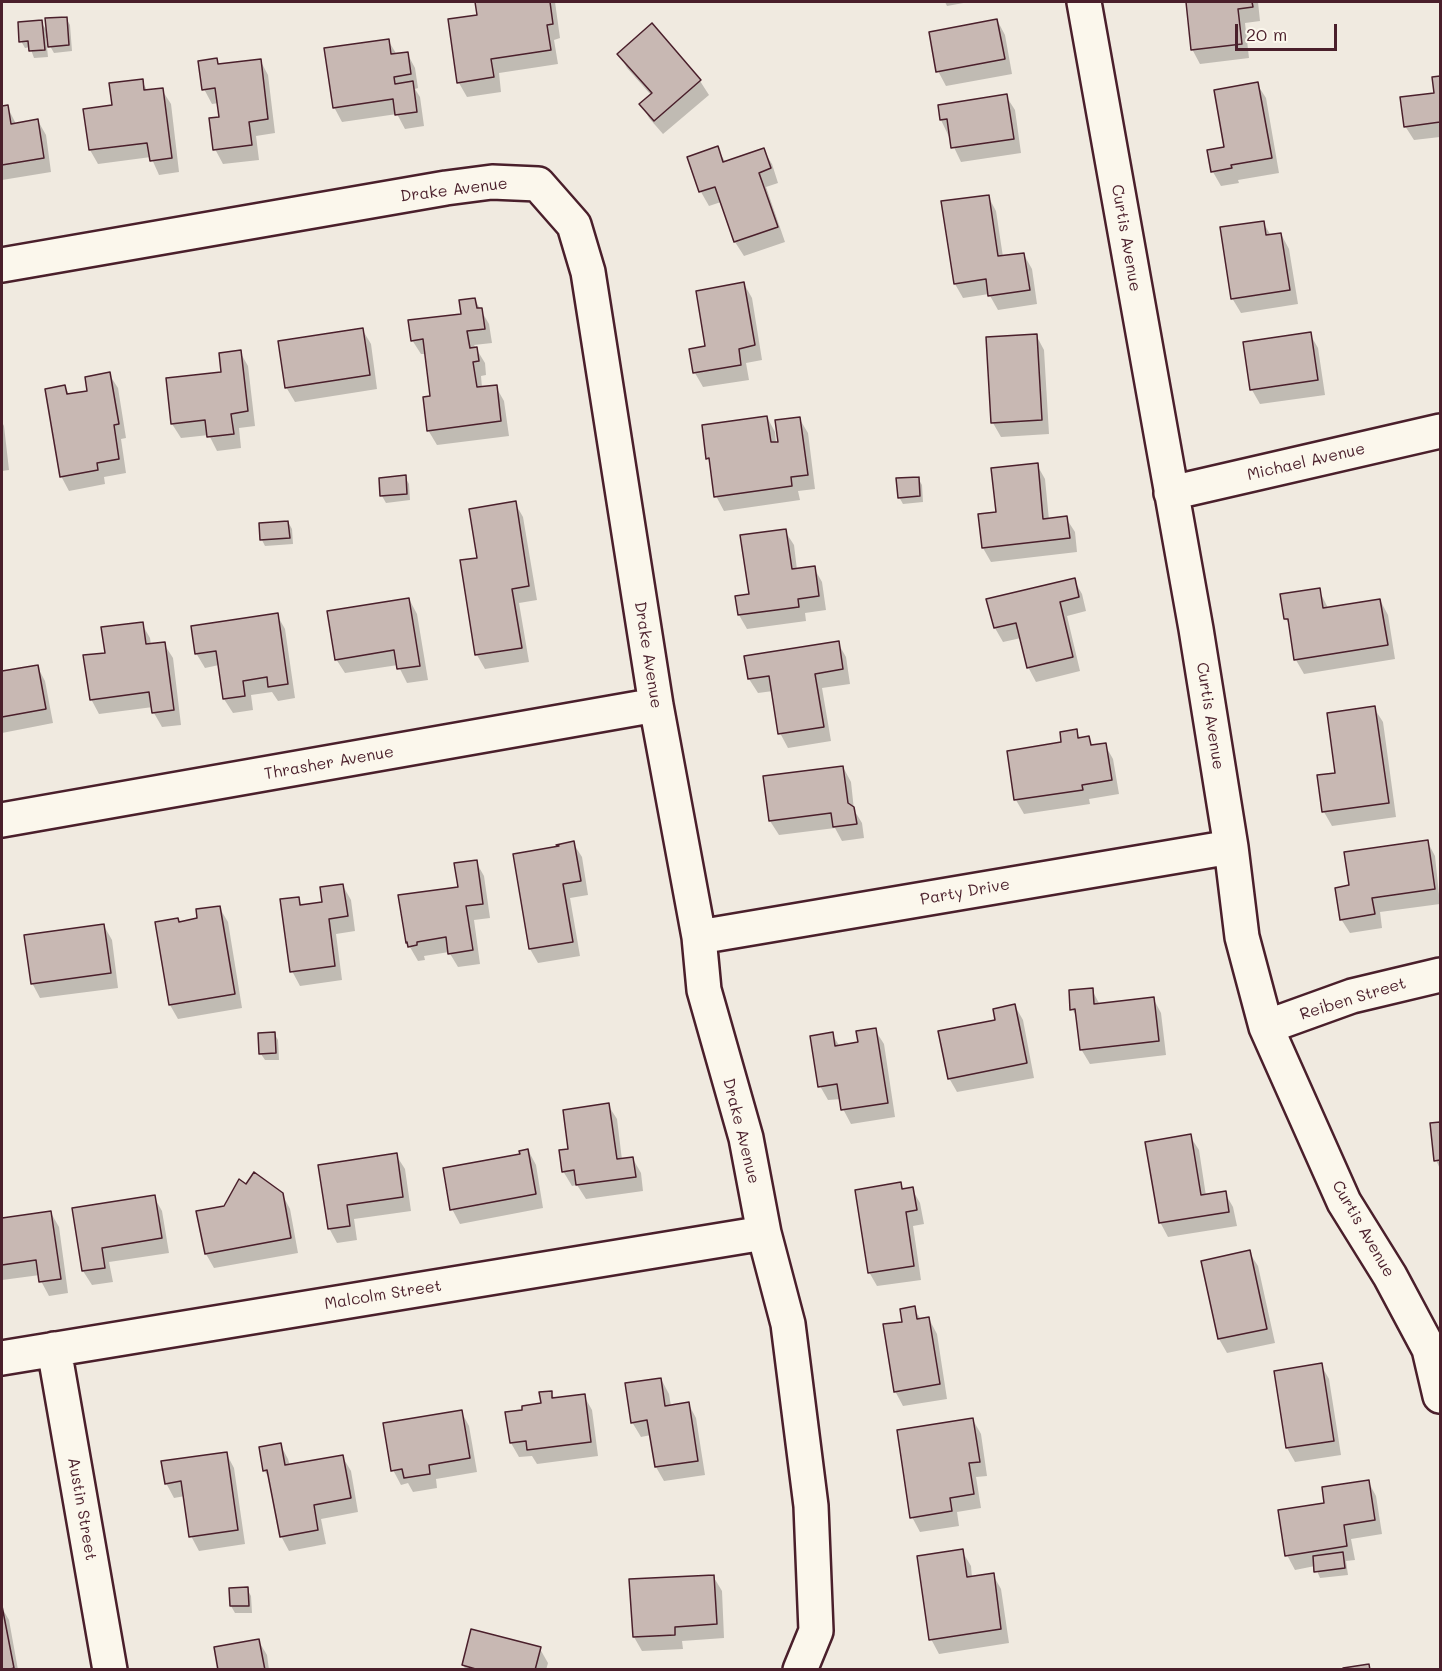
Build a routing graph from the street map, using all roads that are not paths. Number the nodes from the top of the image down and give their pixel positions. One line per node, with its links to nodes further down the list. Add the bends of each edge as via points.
1 (1084, 2): 4 (street, Curtis Avenue)
2 (2, 265): 5 (street, Drake Avenue, via 447,188 492,182 538,184 574,225 588,272)
3 (1440, 431): 4 (street, Michael Avenue)
4 (1171, 493): 7 (street, Curtis Avenue)
5 (656, 705): 6 (street, Thrasher Avenue); 8 (street, Drake Avenue)
6 (2, 820)
7 (1231, 847): 8 (street, Party Drive); 10 (street, Curtis Avenue, via 1242,937)
8 (699, 937): 11 (street, Drake Avenue, via 704,990 746,1138)
9 (1440, 975): 10 (street, Reiben Street, via 1352,996)
10 (1266, 1027): 14 (street, Curtis Avenue, via 1344,1202 1390,1275 1429,1349)
11 (764, 1233): 12 (street, Malcolm Street); 16 (street, Drake Avenue, via 788,1324 811,1506 816,1631)
12 (54, 1349): 13 (street, Malcolm Street); 15 (street, Austin Street)
13 (2, 1358)
14 (1440, 1396)
15 (110, 1670)
16 (800, 1670)

